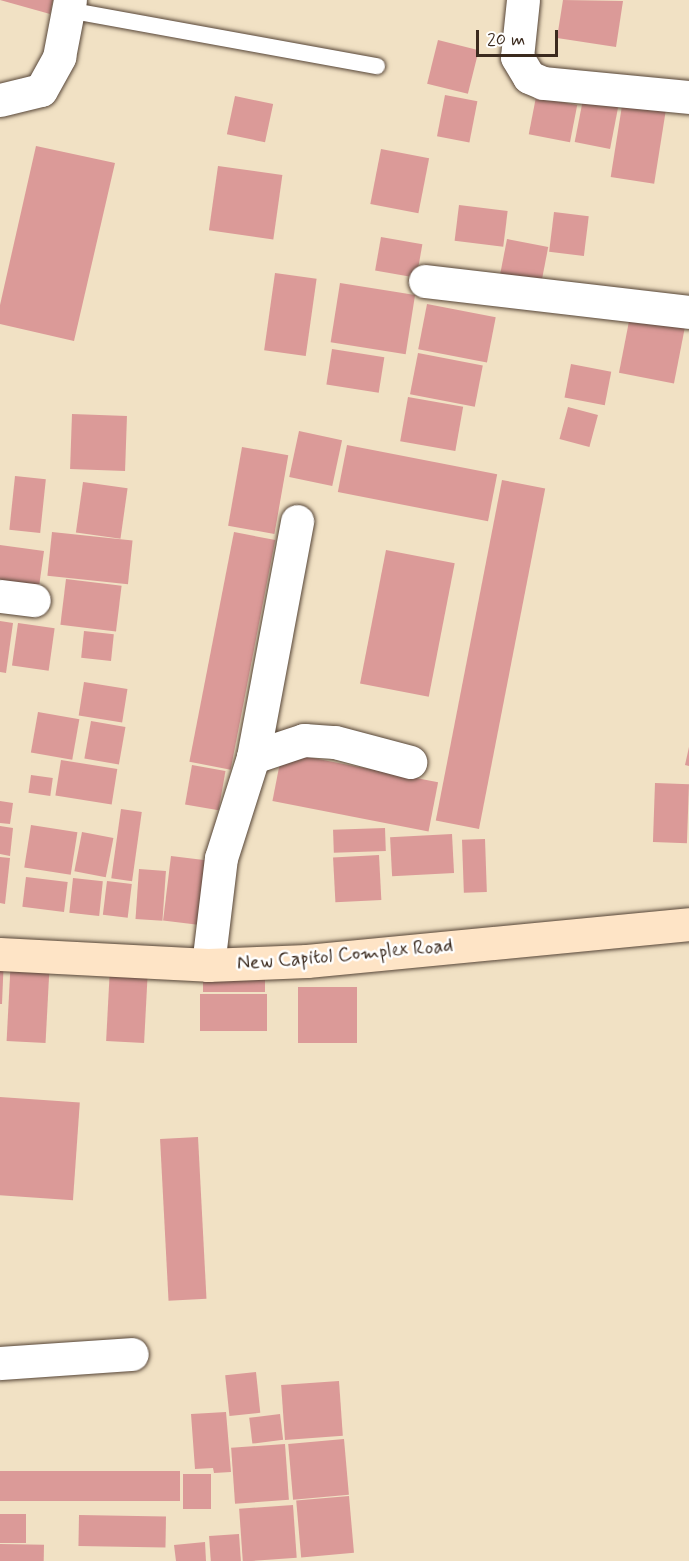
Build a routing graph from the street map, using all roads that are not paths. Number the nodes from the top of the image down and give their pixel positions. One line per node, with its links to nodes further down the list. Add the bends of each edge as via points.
1 (523, 0): 4 (street, via 517,57 529,77 543,83)
2 (69, 5): 3 (lane); 5 (street, via 59,57 41,90)
3 (377, 66)
4 (689, 97)
5 (0, 100)
6 (425, 281): 7 (street)
7 (689, 312)
8 (297, 520): 11 (street)
9 (0, 596): 10 (street)
10 (34, 600)
11 (253, 757): 12 (street, via 304,740 335,742); 15 (street, via 221,858)
12 (410, 762)
13 (689, 924): 15 (main road, New Capitol Complex Road, via 307,960)
14 (0, 954): 15 (main road, New Capitol Complex Road)
15 (208, 965)
16 (132, 1354): 17 (street)
17 (0, 1363)

